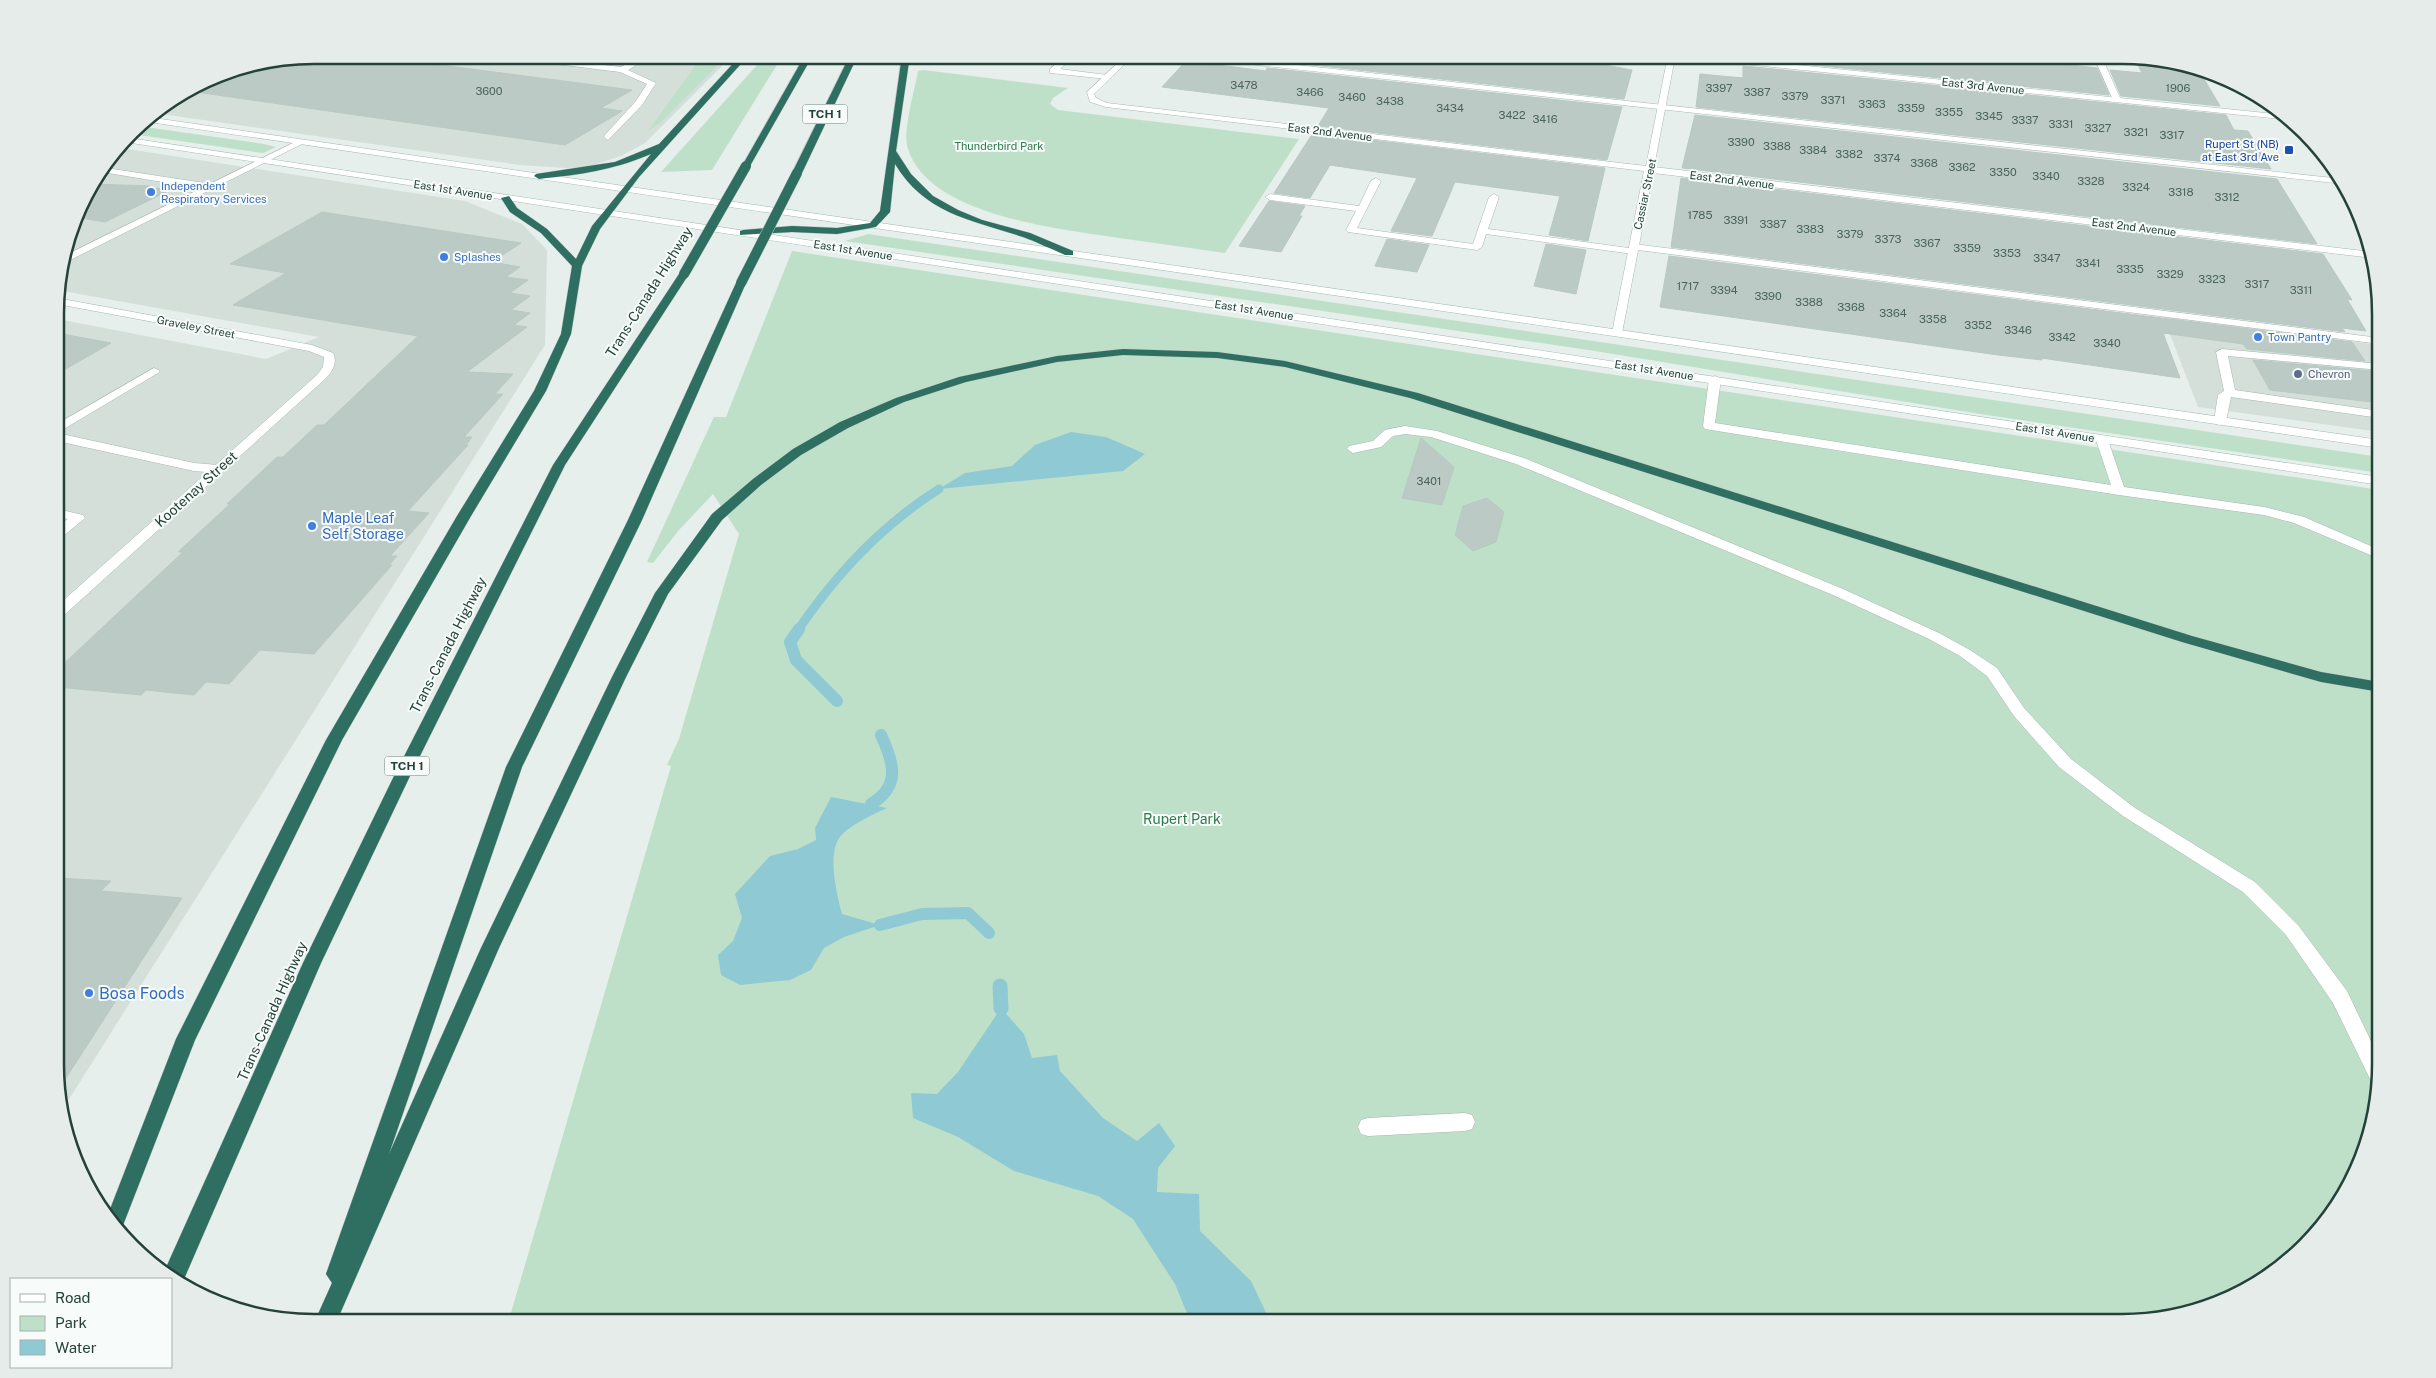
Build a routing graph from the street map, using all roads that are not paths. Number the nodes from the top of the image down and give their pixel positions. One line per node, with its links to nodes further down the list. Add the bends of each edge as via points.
1 (573, 64): 13 (main road)
2 (632, 64): 13 (main road)
3 (737, 64): 22 (highway)
4 (804, 64): 74 (highway, Trans-Canada Highway / TCH 1, bridge, via 684,274 559,465 316,954)
5 (850, 64): 75 (highway, TCH 1, bridge, via 741,283 635,520 514,767)
6 (905, 64): 23 (highway)
7 (1062, 64): 14 (main road, via 1053,72)
8 (1121, 64): 14 (main road)
9 (1265, 64): 16 (main road)
10 (1670, 64): 16 (main road, Cassiar Street)
11 (1765, 64): 15 (main road, East 3rd Avenue)
12 (2101, 64): 15 (main road)
13 (622, 70): 19 (main road, via 652,83 639,103)
14 (1108, 77): 25 (main road, East 2nd Avenue, via 1090,94 1093,100 1106,105)
15 (2116, 100): 17 (main road, East 3rd Avenue)
16 (1662, 108): 25 (main road, Cassiar Street); 29 (main road)
17 (2276, 117)
18 (155, 121): 21 (main road, East 1st Avenue)
19 (608, 137)
20 (133, 141): 24 (main road, East 1st Avenue)
21 (302, 142): 24 (main road); 27 (main road, East 1st Avenue)
22 (663, 146): 27 (highway, via 604,167); 31 (highway)
23 (892, 151): 37 (highway, via 885,212); 41 (highway, via 908,176 938,203 979,222 1027,235)
24 (261, 161): 30 (main road); 34 (main road, East 1st Avenue)
25 (1651, 170): 40 (main road, Cassiar Street); 42 (main road, East 2nd Avenue)
26 (109, 171): 30 (main road)
27 (539, 176): 31 (main road, East 1st Avenue)
28 (1376, 181): 35 (main road)
29 (2334, 181)
30 (211, 187): 43 (main road)
31 (625, 189): 36 (highway); 37 (main road, East 1st Avenue)
32 (1494, 196): 38 (main road)
33 (1270, 197): 35 (main road)
34 (506, 198): 36 (main road, East 1st Avenue); 44 (highway, via 513,210 544,231)
35 (1362, 209): 38 (main road, via 1351,230 1477,246)
36 (606, 213): 39 (main road, East 1st Avenue); 44 (highway)
37 (872, 225): 39 (highway, via 837,231 792,229); 41 (main road, East 1st Avenue)
38 (1483, 231): 40 (main road)
39 (743, 234): 51 (main road, East 1st Avenue)
40 (1634, 249): 46 (main road, Cassiar Street); 47 (main road)
41 (1069, 253): 46 (main road, East 1st Avenue)
42 (2365, 254)
43 (70, 257)
44 (577, 266): 73 (highway, via 566,334 544,382 334,740 186,1040)
45 (64, 302): 48 (main road, Graveley Street, via 312,348 328,355)
46 (1618, 333): 56 (main road, East 1st Avenue)
47 (2372, 340)
48 (330, 360): 62 (main road, Kootenay Street, via 330,366 321,376)
49 (2372, 367): 52 (main road, via 2314,365 2222,352)
50 (154, 372): 57 (main road)
51 (1715, 379): 59 (main road, East 1st Avenue); 64 (main road, via 1709,426)
52 (2230, 393): 55 (main road); 56 (main road, via 2224,395)
53 (2341, 398): 54 (main road)
54 (2372, 414)
55 (2372, 416)
56 (2220, 421): 60 (main road, East 1st Avenue)
57 (64, 425)
58 (64, 439): 62 (main road, via 194,467)
59 (2102, 440): 63 (main road, East 1st Avenue); 64 (main road)
60 (2372, 443)
61 (1353, 449): 70 (main road, via 1377,444 1389,434 1405,430 1433,434 1520,461 1838,592 1965,653 1992,672 2019,712 2065,763 2129,812 2249,887 2292,930 2340,998)
62 (218, 469): 68 (main road, Kootenay Street)
63 (2372, 479)
64 (2118, 490): 67 (main road, via 2264,511 2299,520)
65 (64, 515): 66 (main road, via 78,518)
66 (64, 529)
67 (2372, 552)
68 (64, 608)
69 (2372, 687): 76 (highway, via 2321,677 2187,639 1414,395 1340,376 1285,364 1217,355 1123,352 1057,359 963,379 900,400 844,425 797,452 717,517 662,593 618,677 490,948)
70 (2372, 1063)
71 (1465, 1122): 72 (main road)
72 (1368, 1127)
73 (117, 1218)
74 (175, 1272)
75 (323, 1314)
76 (329, 1314)

